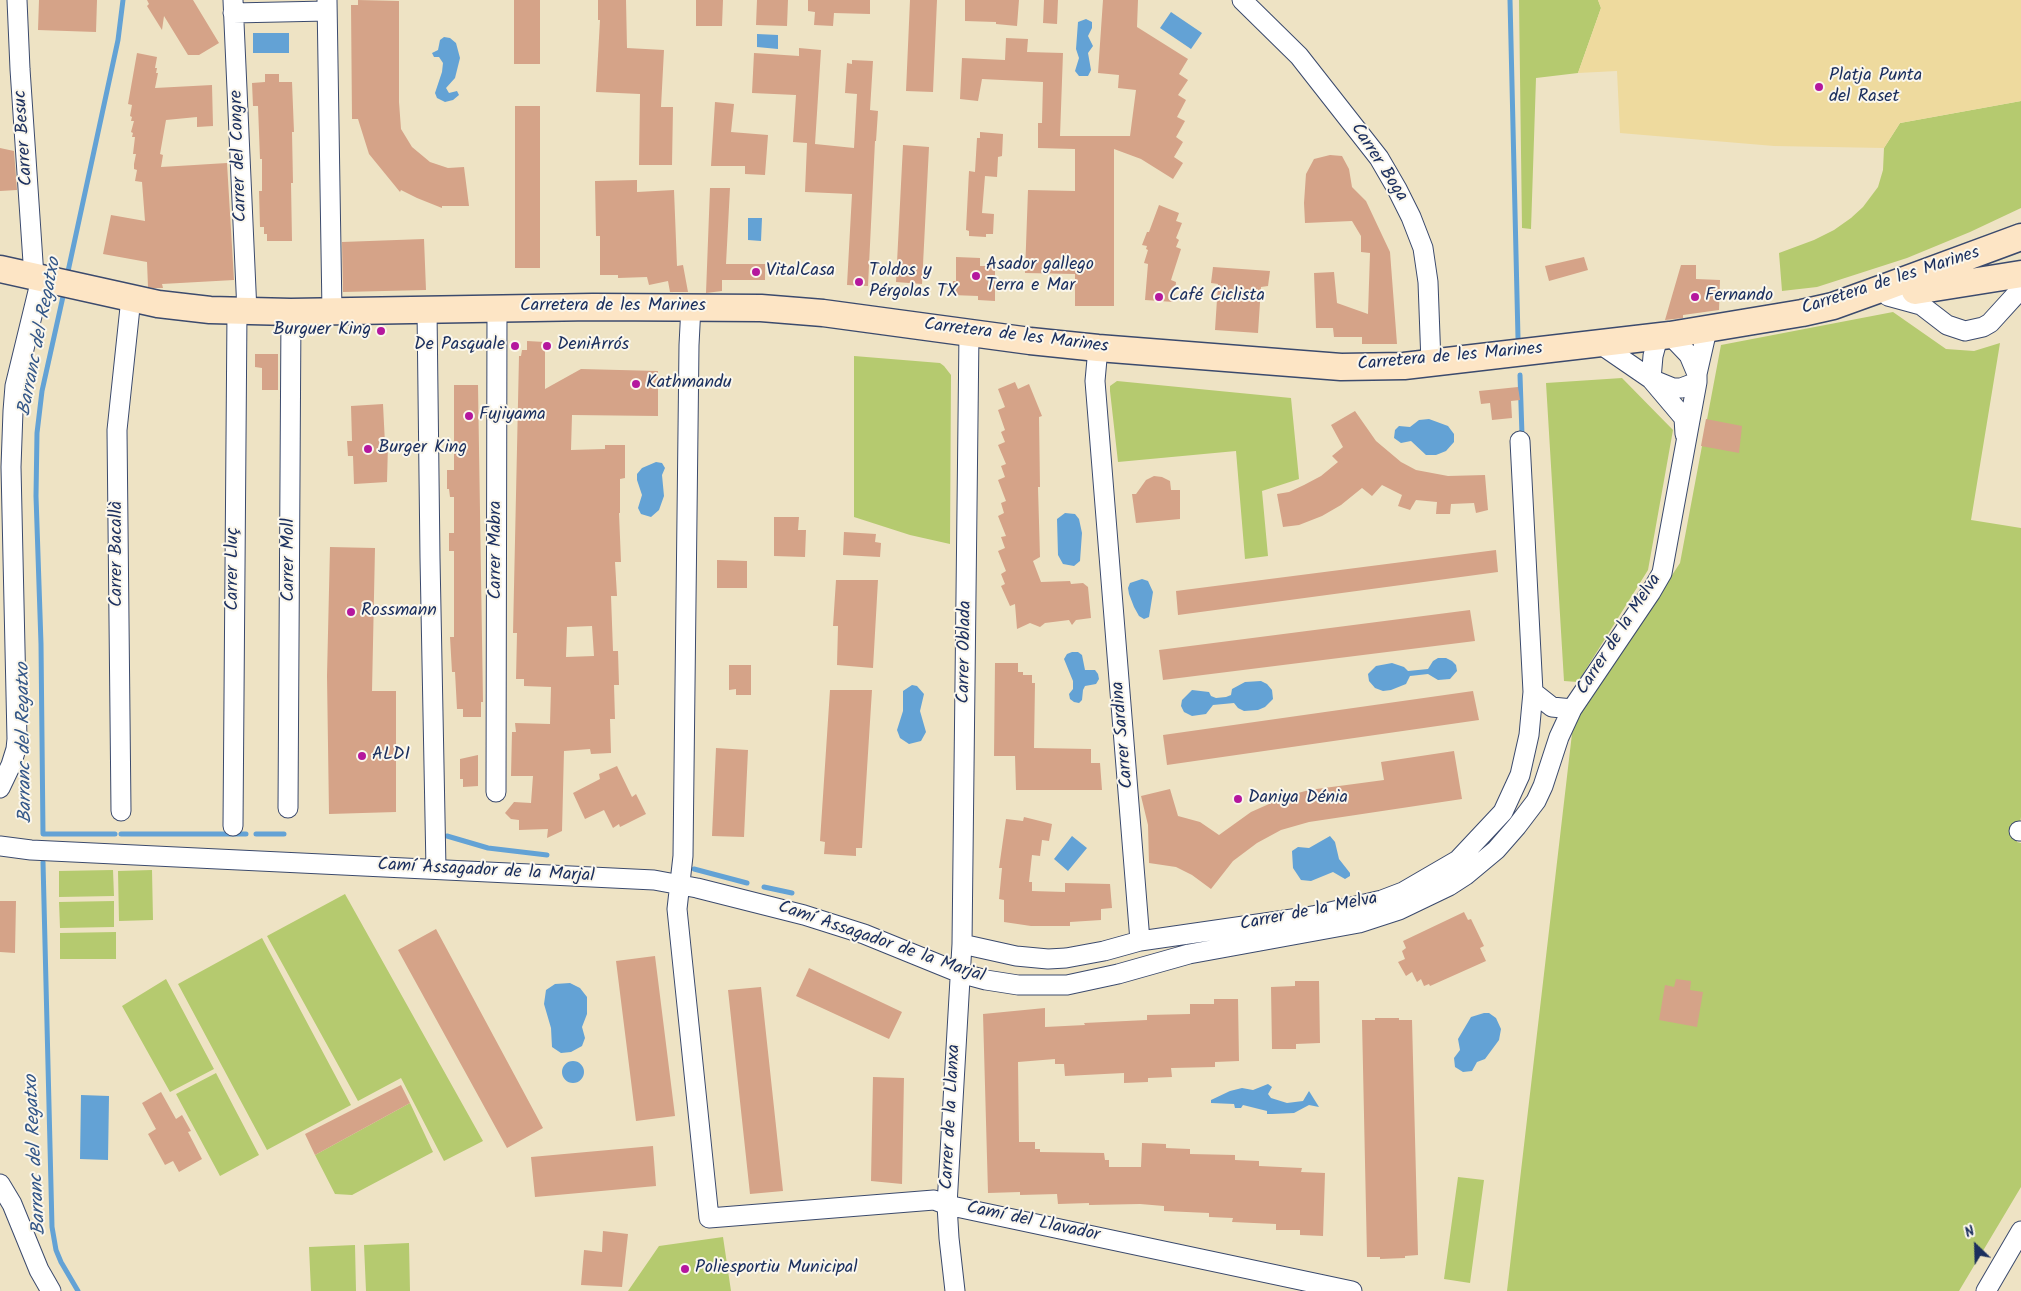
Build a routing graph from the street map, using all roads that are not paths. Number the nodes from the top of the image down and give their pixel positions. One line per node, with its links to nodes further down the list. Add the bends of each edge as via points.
1 (16, 0): 8 (street, Carrer Besuc, via 20,69)
2 (1242, 0): 24 (street, Carrer Boga, via 1299,56 1379,158 1397,189 1423,248 1428,282)
3 (327, 5): 4 (street); 18 (street)
4 (233, 6): 16 (street, Carrer del Congre)
5 (2021, 237): 13 (main road, Carretera de les Marines)
6 (0, 269): 8 (main road, Carretera de les Marines)
7 (2021, 274): 10 (main road)
8 (43, 279): 11 (main road, Carretera de les Marines); 31 (street, Carrer Besuc, via 15,386 11,467 17,739 11,765)
9 (2021, 289): 10 (street, via 1990,323 1965,331 1947,325 1921,305)
10 (1888, 296): 13 (main road)
11 (131, 298): 16 (main road, Carretera de les Marines, via 184,307); 35 (street, Carrer Bacallà, via 117,430)
12 (692, 306): 14 (main road, Carretera de les Marines); 20 (main road, Carretera de les Marines, via 823,312); 39 (street)
13 (1833, 306): 19 (main road, Carretera de les Marines)
14 (497, 308): 15 (main road, Carretera de les Marines); 32 (street, Carrer Mabra)
15 (427, 310): 18 (main road, Carretera de les Marines); 38 (street)
16 (242, 311): 17 (main road, Carretera de les Marines); 36 (street, Carrer Lluç)
17 (291, 312): 18 (main road, Carretera de les Marines); 34 (street, Carrer Moll)
18 (332, 312)
19 (1707, 330): 21 (main road, Carretera de les Marines); 25 (street, Carrer de la Melva)
20 (969, 332): 23 (main road, Carretera de les Marines); 41 (street, Carrer Oblada)
21 (1664, 336): 22 (main road, Carretera de les Marines); 25 (street, via 1689,355); 26 (street, via 1653,356)
22 (1600, 344): 24 (main road, Carretera de les Marines); 26 (street, Carrer de la Melva)
23 (1098, 348): 24 (main road, Carretera de les Marines, via 1341,367); 40 (street, Carrer Sardina, via 1095,381)
24 (1431, 363)
25 (1697, 378): 26 (street, Carrer de la Melva, via 1681,388); 27 (street, Carrer de la Melva)
26 (1651, 380): 27 (street, Carrer de la Melva, via 1684,418)
27 (1686, 440): 30 (street, Carrer de la Melva, via 1662,573)
28 (1520, 441): 29 (street, Carrer de la Melva)
29 (1532, 692): 30 (street, Carrer de la Melva, via 1552,707); 40 (street, Carrer de la Melva, via 1529,735 1513,794 1503,812 1473,846 1443,870 1403,892 1350,909)
30 (1572, 709): 33 (street, Carrer de la Melva)
31 (0, 788)
32 (496, 792)
33 (1536, 801): 42 (street, Camí Assagador de la Marjal, via 1496,850 1466,875 1400,910 1359,923 1189,954 1067,984 1018,985)
34 (288, 808)
35 (121, 811)
36 (233, 826)
37 (0, 846): 38 (street, Camí Assagador de la Marjal)
38 (436, 869): 39 (street, Camí Assagador de la Marjal, via 654,880)
39 (680, 885): 42 (street, Camí Assagador de la Marjal, via 754,901 840,926); 44 (street, Camí del Llavador, via 677,909 710,1218 934,1200)
40 (1140, 941): 41 (street, via 1048,959)
41 (962, 944): 42 (street, Carrer Oblada)
42 (960, 973): 44 (street, Carrer de la Llanxa)
43 (0, 1184): 45 (street)
44 (948, 1205): 47 (street, Camí del Llavador); 49 (street, Carrer de la Llanxa)
45 (6, 1207): 48 (street)
46 (2021, 1231): 51 (street)
47 (1328, 1288): 50 (street, Camí del Llavador)
48 (51, 1291)
49 (955, 1291)
50 (1352, 1291)
51 (1986, 1291)

